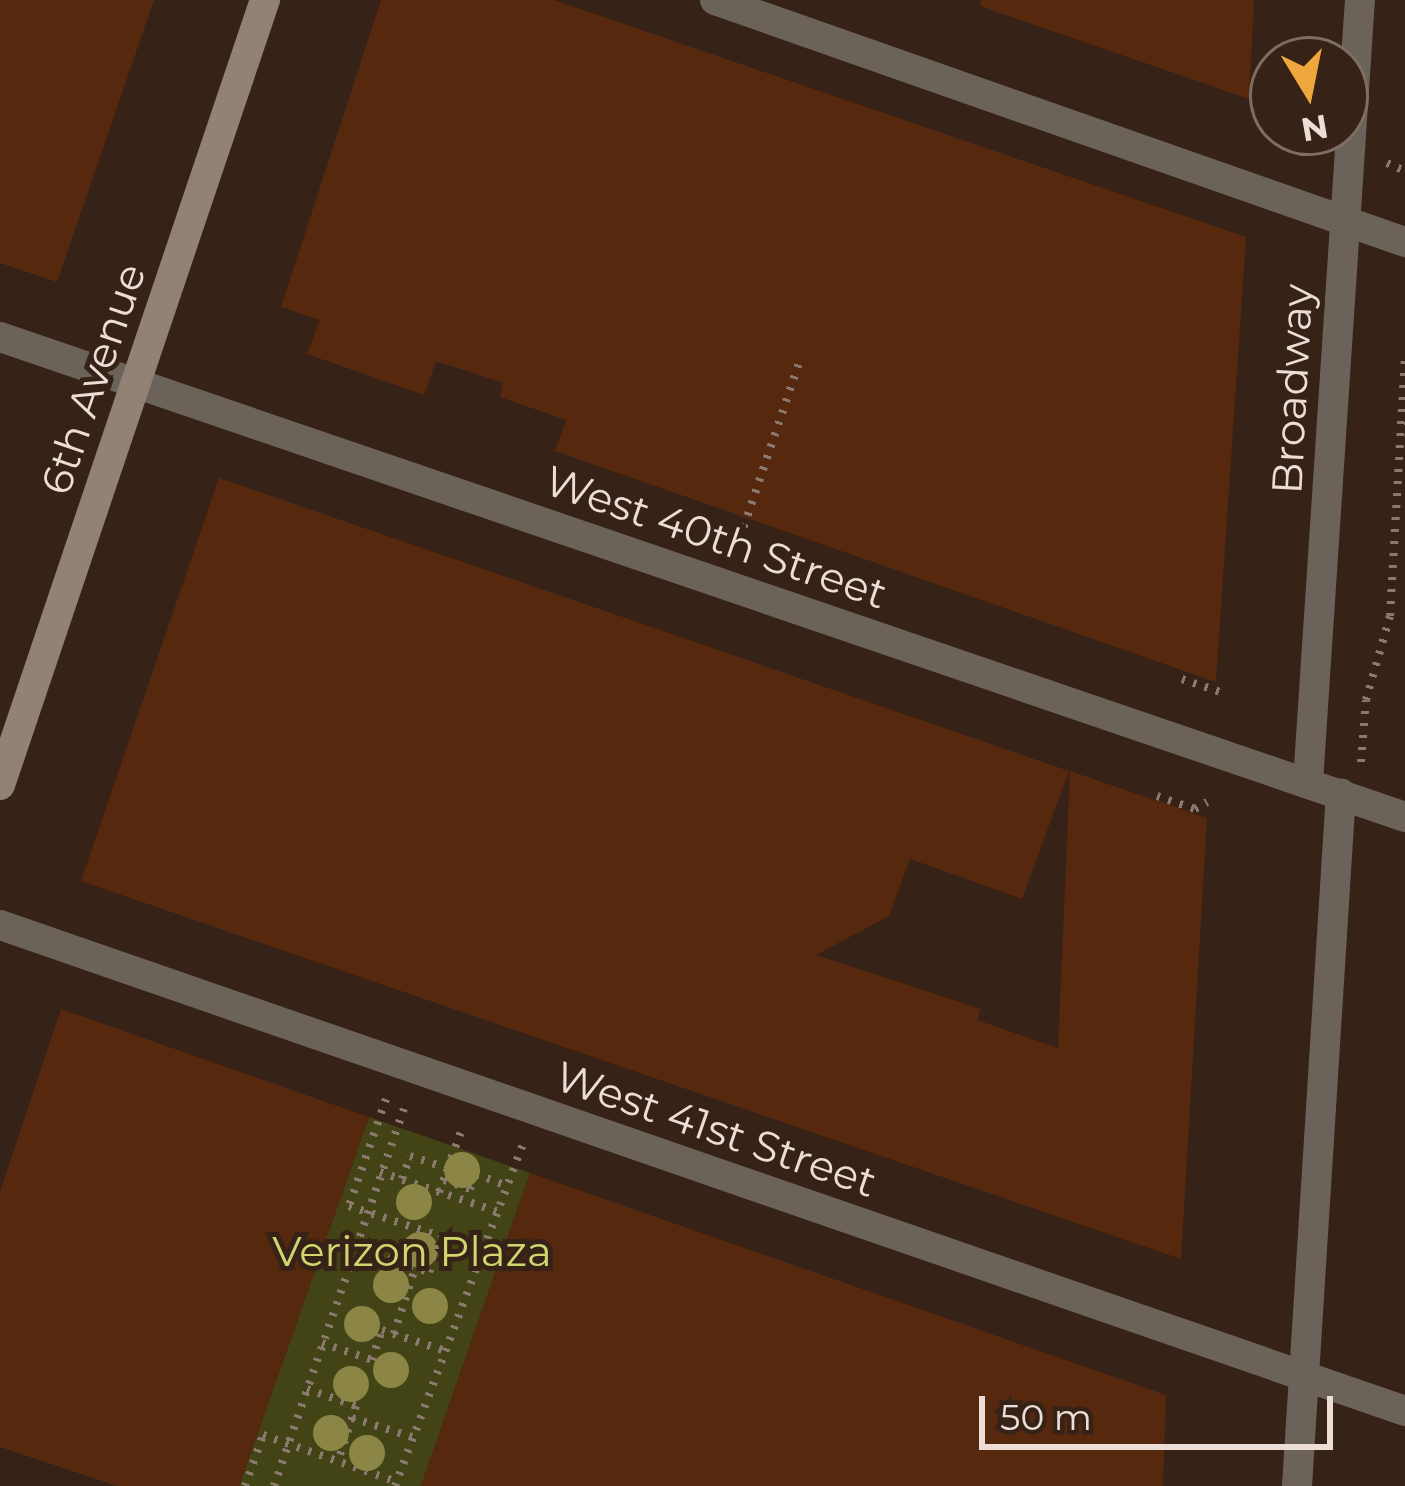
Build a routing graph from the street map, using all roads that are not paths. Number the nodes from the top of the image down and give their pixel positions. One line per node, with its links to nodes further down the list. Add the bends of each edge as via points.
1 (265, 0): 7 (main road, 6th Avenue)
2 (715, 0): 4 (street)
3 (1360, 0): 4 (street, Broadway)
4 (1345, 221): 5 (street); 8 (street, Broadway)
5 (1405, 242)
6 (0, 337): 7 (street, West 40th Street)
7 (136, 383): 8 (street, West 40th Street); 9 (main road, 6th Avenue)
8 (1308, 782): 10 (street, West 40th Street)
9 (0, 785)
10 (1341, 794): 11 (street, West 40th Street); 13 (street)
11 (1405, 817)
12 (0, 925): 13 (street, West 41st Street)
13 (1305, 1376): 14 (street, West 41st Street); 15 (street)
14 (1405, 1411)
15 (1298, 1486)

